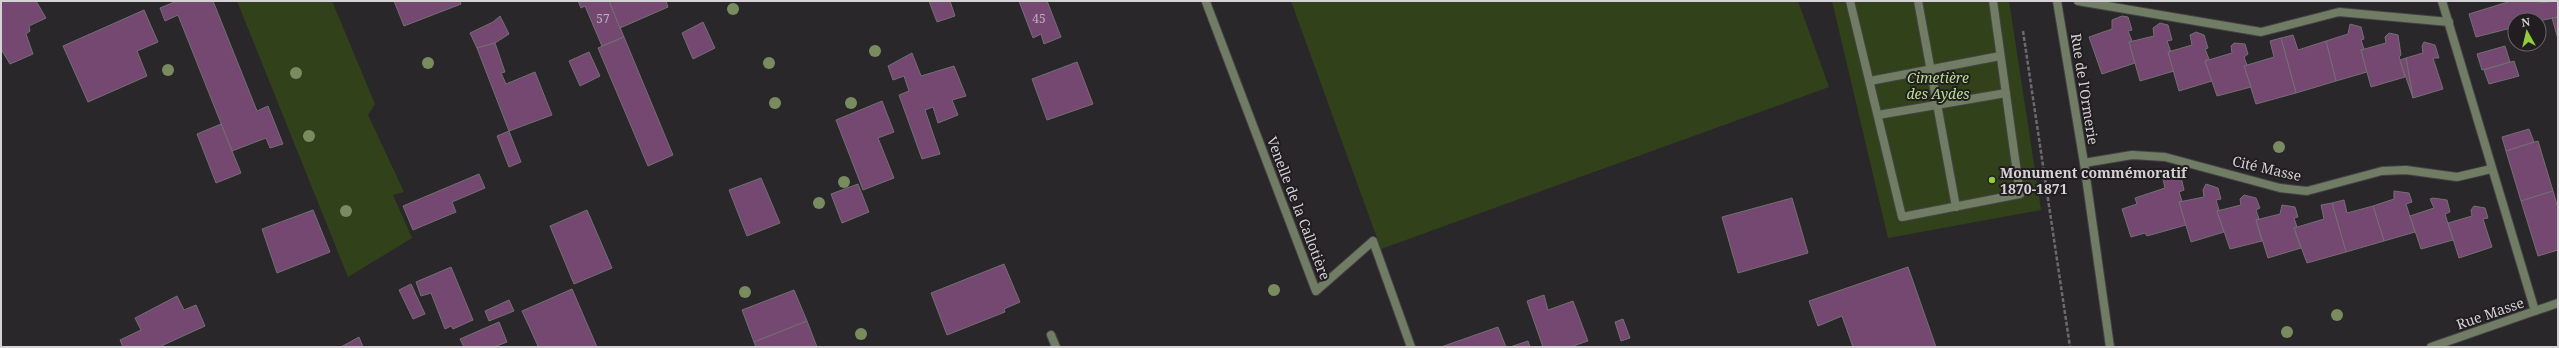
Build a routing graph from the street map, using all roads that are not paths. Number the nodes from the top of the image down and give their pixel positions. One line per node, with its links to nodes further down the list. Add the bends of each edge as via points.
1 (1850, 1): 11 (street)
2 (1918, 1): 10 (street)
3 (1993, 1): 9 (street)
4 (2057, 1): 15 (street, Rue de l'Ormerie)
5 (2078, 1): 8 (street, via 2261,32 2339,12)
6 (2442, 1): 8 (street)
7 (1206, 2): 22 (street, Venelle de la Callotière, via 1316,291 1373,241)
8 (2449, 22): 16 (street)
9 (2000, 56): 10 (street); 12 (street)
10 (1931, 69): 11 (street); 13 (street)
11 (1870, 81): 14 (street)
12 (2006, 93): 13 (street); 17 (street, via 2020,194)
13 (1937, 105): 14 (street); 17 (street)
14 (1878, 115): 17 (street, via 1902,217)
15 (2084, 163): 16 (street, Cité Masse, via 2132,155 2165,157 2280,188 2307,190 2382,171 2406,170 2457,176); 23 (street, Rue de l'Ormerie)
16 (2491, 169): 19 (street)
17 (1956, 207)
18 (2558, 303): 19 (street, Rue Masse)
19 (2536, 311): 24 (street, Rue Masse)
20 (1051, 334): 21 (street)
21 (1056, 347)
22 (1411, 347)
23 (2110, 347)
24 (2431, 347)

